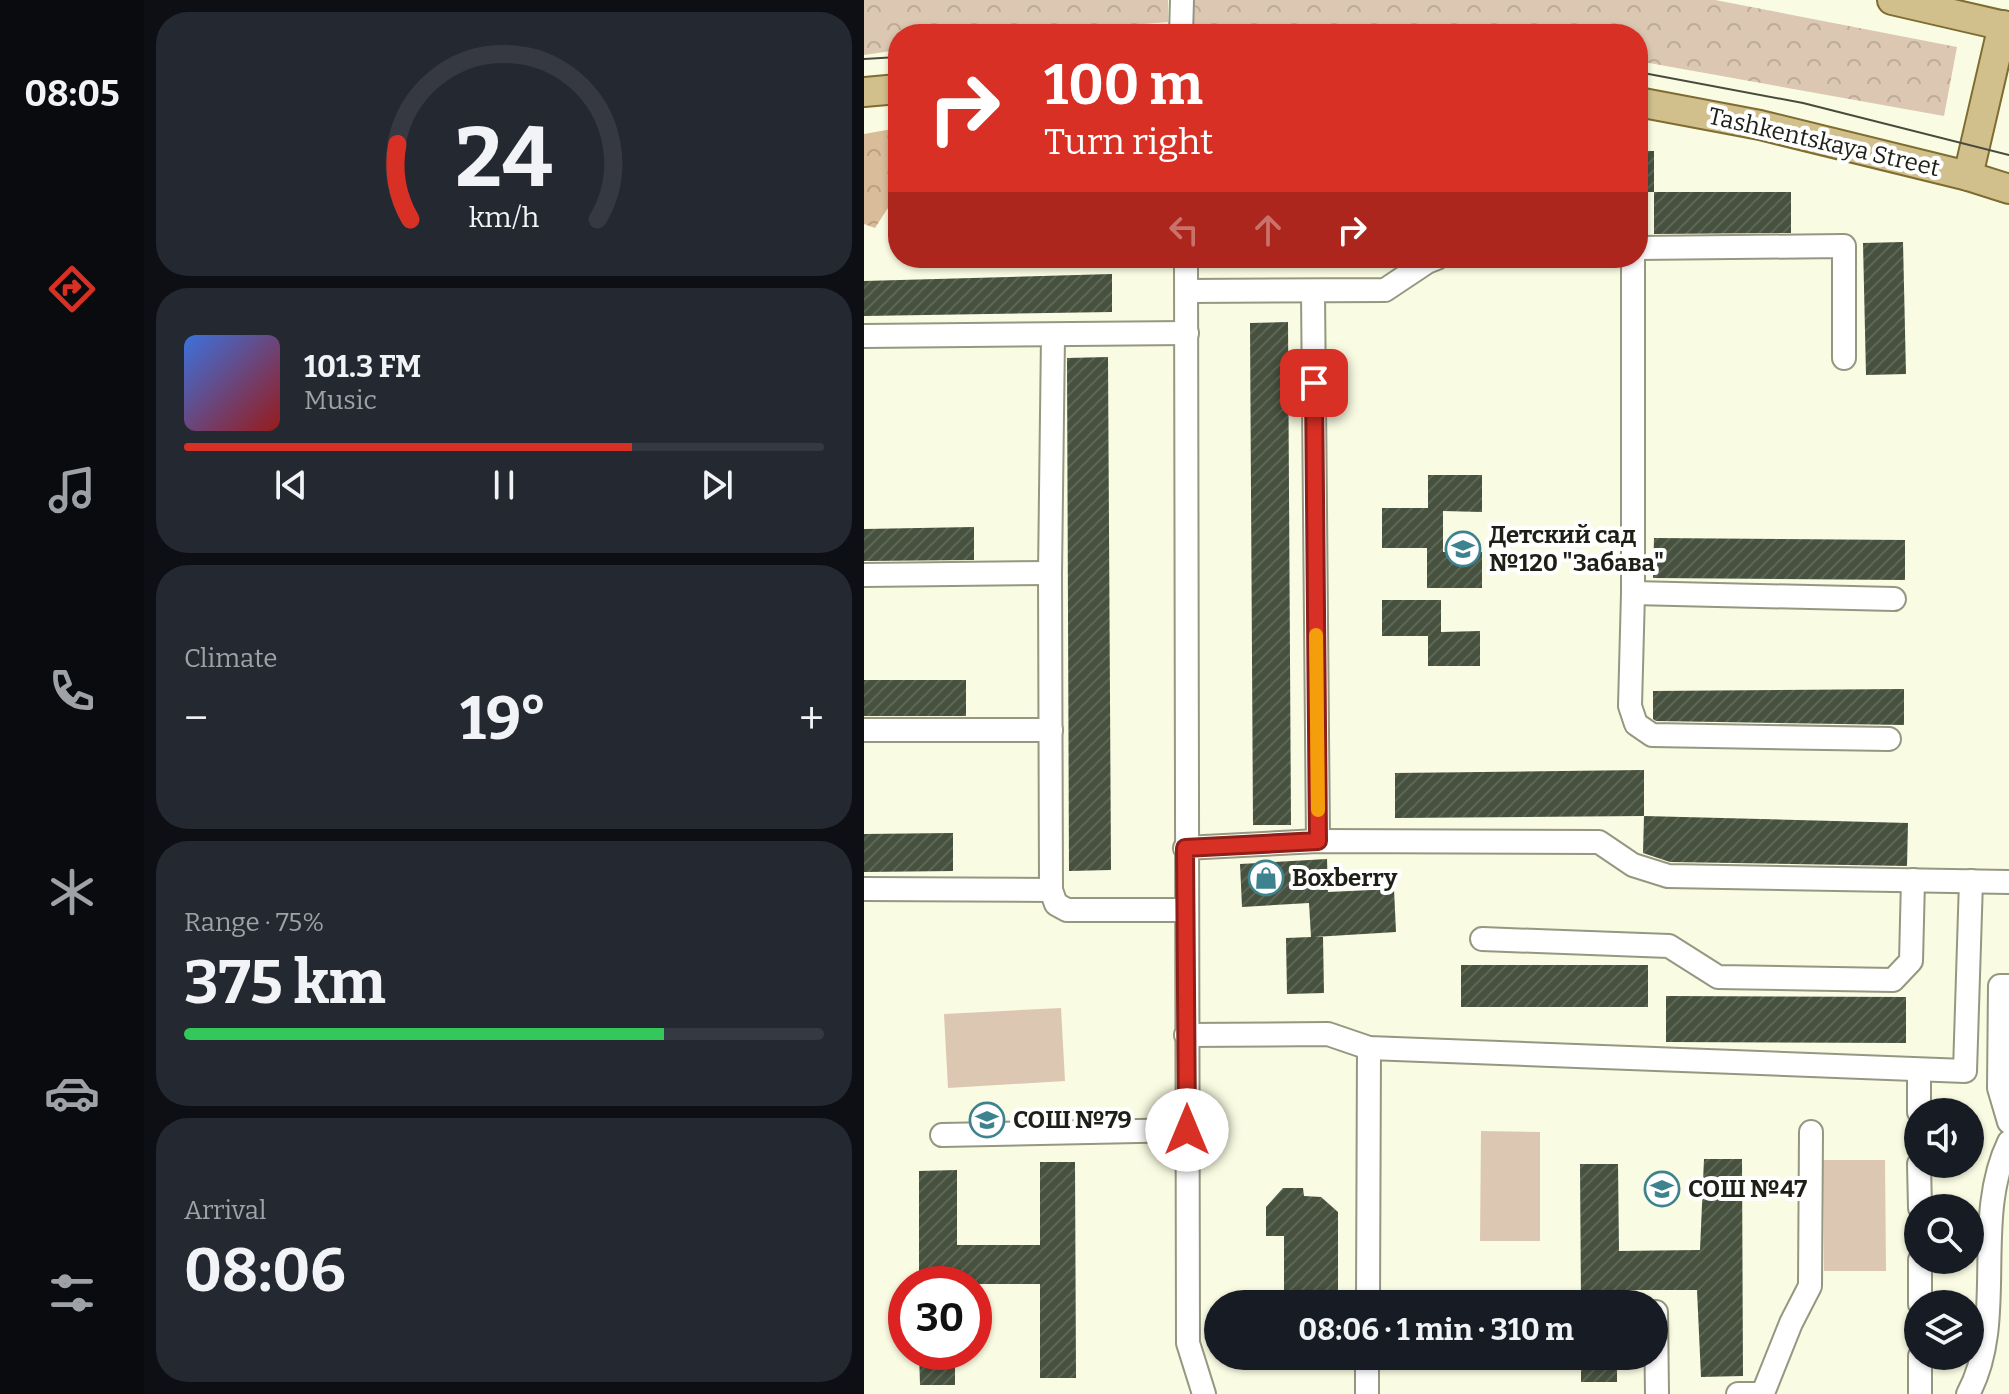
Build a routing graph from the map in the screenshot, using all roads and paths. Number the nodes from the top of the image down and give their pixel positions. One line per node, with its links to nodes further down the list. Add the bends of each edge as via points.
1 (1182, 0): 3 (street)
2 (1892, 0): 4 (main road)
3 (1181, 24)
4 (2006, 26): 8 (main road)
5 (888, 90): 6 (main road)
6 (864, 92)
7 (1648, 104): 8 (main road, Tashkentskaya Street, via 1760,125)
8 (1968, 176): 9 (main road, Tashkentskaya Street)
9 (2009, 189)
10 (1648, 248): 19 (street, via 1844,246)
11 (1186, 268): 14 (street)
12 (1421, 268): 15 (street, via 1385,290)
13 (1633, 268): 22 (street)
14 (1187, 291): 15 (street); 16 (street)
15 (1313, 292): 27 (street)
16 (1187, 333): 18 (street); 28 (street)
17 (864, 336): 18 (street)
18 (1053, 336): 20 (street)
19 (1844, 358)
20 (1050, 573): 21 (street); 25 (street)
21 (864, 575)
22 (1633, 593): 23 (street); 26 (street, via 1630,706 1636,724 1652,735)
23 (1894, 599)
24 (864, 730): 25 (street)
25 (1051, 730): 33 (street)
26 (1889, 739)
27 (1318, 841): 28 (street); 29 (street, via 1599,842 1633,865 1668,876)
28 (1185, 848): 34 (street)
29 (1913, 880): 30 (street); 35 (street, via 1911,961 1893,980 1718,977 1669,946)
30 (1971, 881): 31 (street); 39 (street, via 1965,1071)
31 (2009, 882)
32 (864, 889): 33 (street)
33 (1051, 890): 34 (street, via 1056,904 1067,910)
34 (1186, 910): 37 (street)
35 (1482, 939)
36 (2009, 986): 41 (street, via 2000,986 1999,1088)
37 (1186, 1035): 38 (street, via 1328,1034); 42 (street)
38 (1369, 1048): 39 (street); 47 (street)
39 (1919, 1071): 40 (street)
40 (1919, 1098)
41 (2009, 1122)
42 (1187, 1130): 44 (street); 51 (street, via 1188,1343)
43 (1811, 1132): 55 (street, via 1810,1286)
44 (942, 1135)
45 (2009, 1142): 46 (street, via 1992,1196)
46 (1999, 1240): 57 (street, via 1986,1338)
47 (1368, 1290)
48 (1367, 1370): 52 (street)
49 (1657, 1370): 53 (street)
50 (1920, 1370): 56 (street)
51 (1204, 1394)
52 (1367, 1394)
53 (1657, 1394)
54 (1738, 1394): 55 (street)
55 (1763, 1394)
56 (1920, 1394)
57 (1968, 1394)

